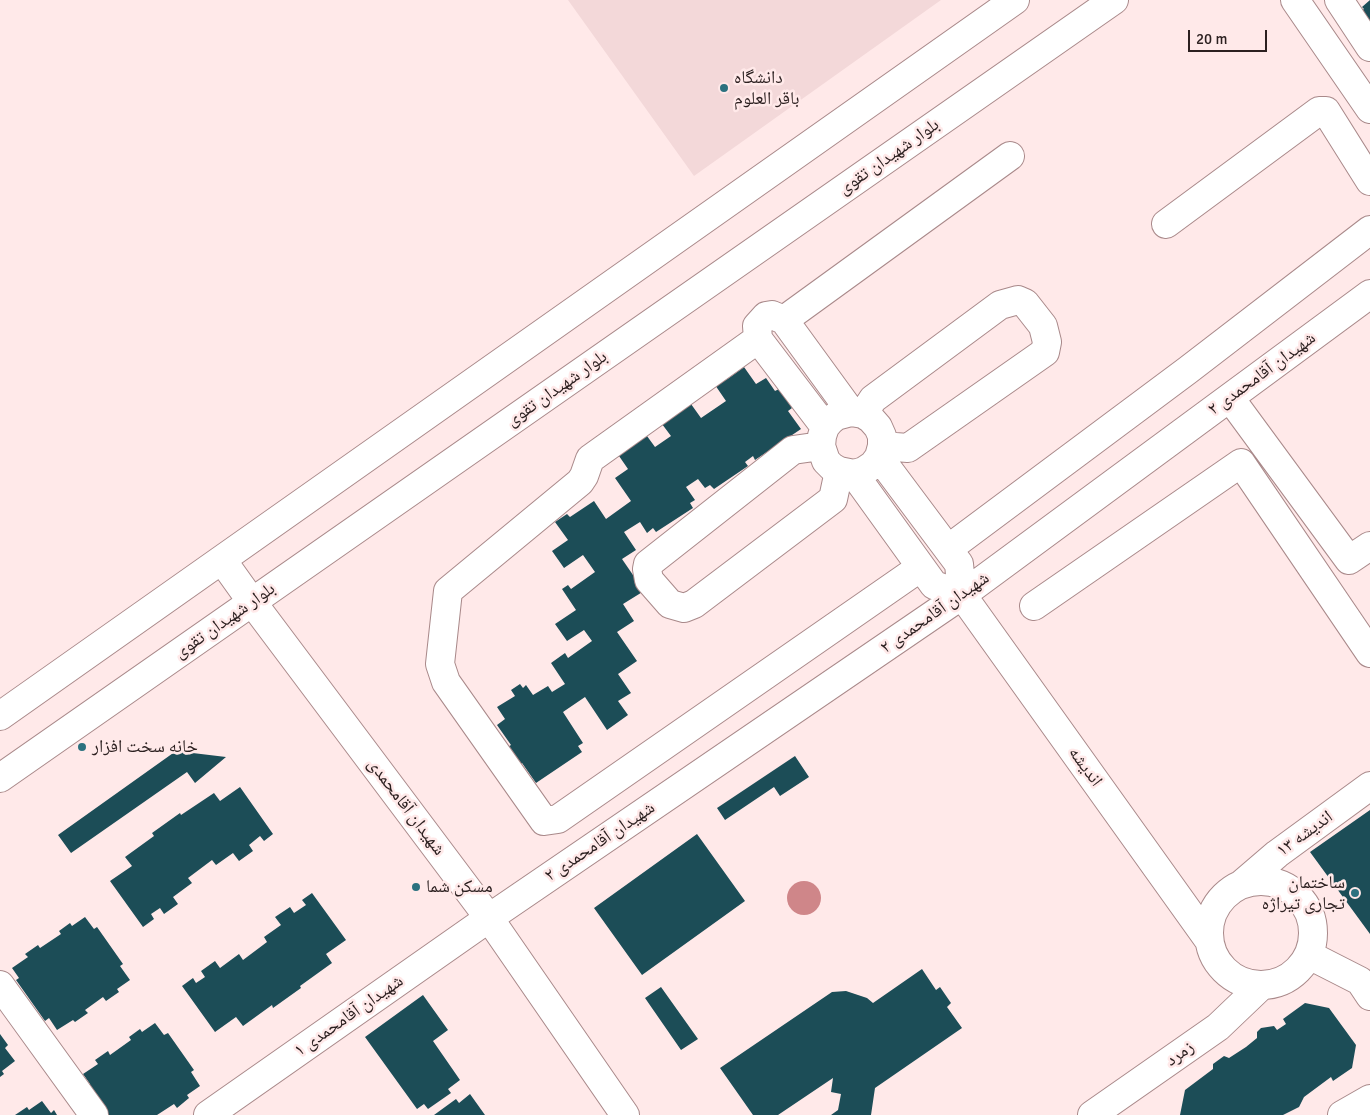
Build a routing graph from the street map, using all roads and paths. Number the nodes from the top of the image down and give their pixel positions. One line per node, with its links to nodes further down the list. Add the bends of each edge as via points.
1 (1015, 0): 21 (street)
2 (1114, 0): 24 (street, بلوار شهیدان تقوی)
3 (1296, 0): 6 (street)
4 (1339, 0): 5 (street)
5 (1370, 47)
6 (1370, 109)
7 (1010, 156): 12 (street)
8 (1370, 181): 9 (street, via 1326,111 1319,111)
9 (1166, 224)
10 (1370, 230): 20 (street)
11 (1370, 294): 14 (street, شهیدان آقامحمدی ۲)
12 (784, 320): 13 (street, via 779,316 766,316 757,326); 15 (street)
13 (758, 339): 16 (street); 22 (street, via 590,459 580,482 448,590 440,664 446,682 544,821 558,819)
14 (1230, 398): 19 (street, via 1349,560); 23 (street, شهیدان آقامحمدی ۲)
15 (857, 413): 16 (street, via 836,416); 17 (street, via 872,419 878,427 882,436); 17 (street, via 1000,305 1018,300 1025,303 1043,326 1047,342 1045,352 908,448)
16 (823, 436): 18 (street, via 826,461); 18 (street, via 793,450 648,564 649,580 670,604 684,608 694,604 832,499)
17 (881, 452): 18 (street, via 873,465 864,471); 20 (street)
18 (846, 472): 22 (street)
19 (1370, 546)
20 (948, 549): 23 (street, via 959,564)
21 (222, 560): 24 (street, شهیدان آقامحمدی); 27 (street)
22 (921, 567): 23 (street, via 934,585)
23 (962, 595): 31 (street, شهیدان آقامحمدی ۲); 32 (street, انديشه)
24 (252, 602): 28 (street, بلوار شهیدان تقوی); 31 (street, شهیدان آقامحمدی)
25 (1034, 606): 26 (street, via 1241,463)
26 (1370, 653)
27 (0, 716)
28 (0, 778)
29 (1370, 786): 30 (street, اندیشه ۱۳)
30 (1242, 884): 32 (street, via 1227,893 1216,906 1209,922); 33 (street, via 1259,880 1277,883 1292,891 1305,904 1312,920 1314,938)
31 (489, 918): 39 (street, شهیدان آقامحمدی ۱); 40 (street, شهیدان آقامحمدی)
32 (1208, 939): 35 (street, via 1220,967 1245,984)
33 (1309, 955): 35 (street, via 1289,977 1276,984); 36 (street, via 1360,981)
34 (0, 986): 38 (street)
35 (1261, 986): 41 (street, زمرد, via 1218,1027)
36 (1370, 996)
37 (1370, 1099): 42 (street)
38 (94, 1115)
39 (208, 1115)
40 (625, 1115)
41 (1092, 1115)
42 (1342, 1115)

